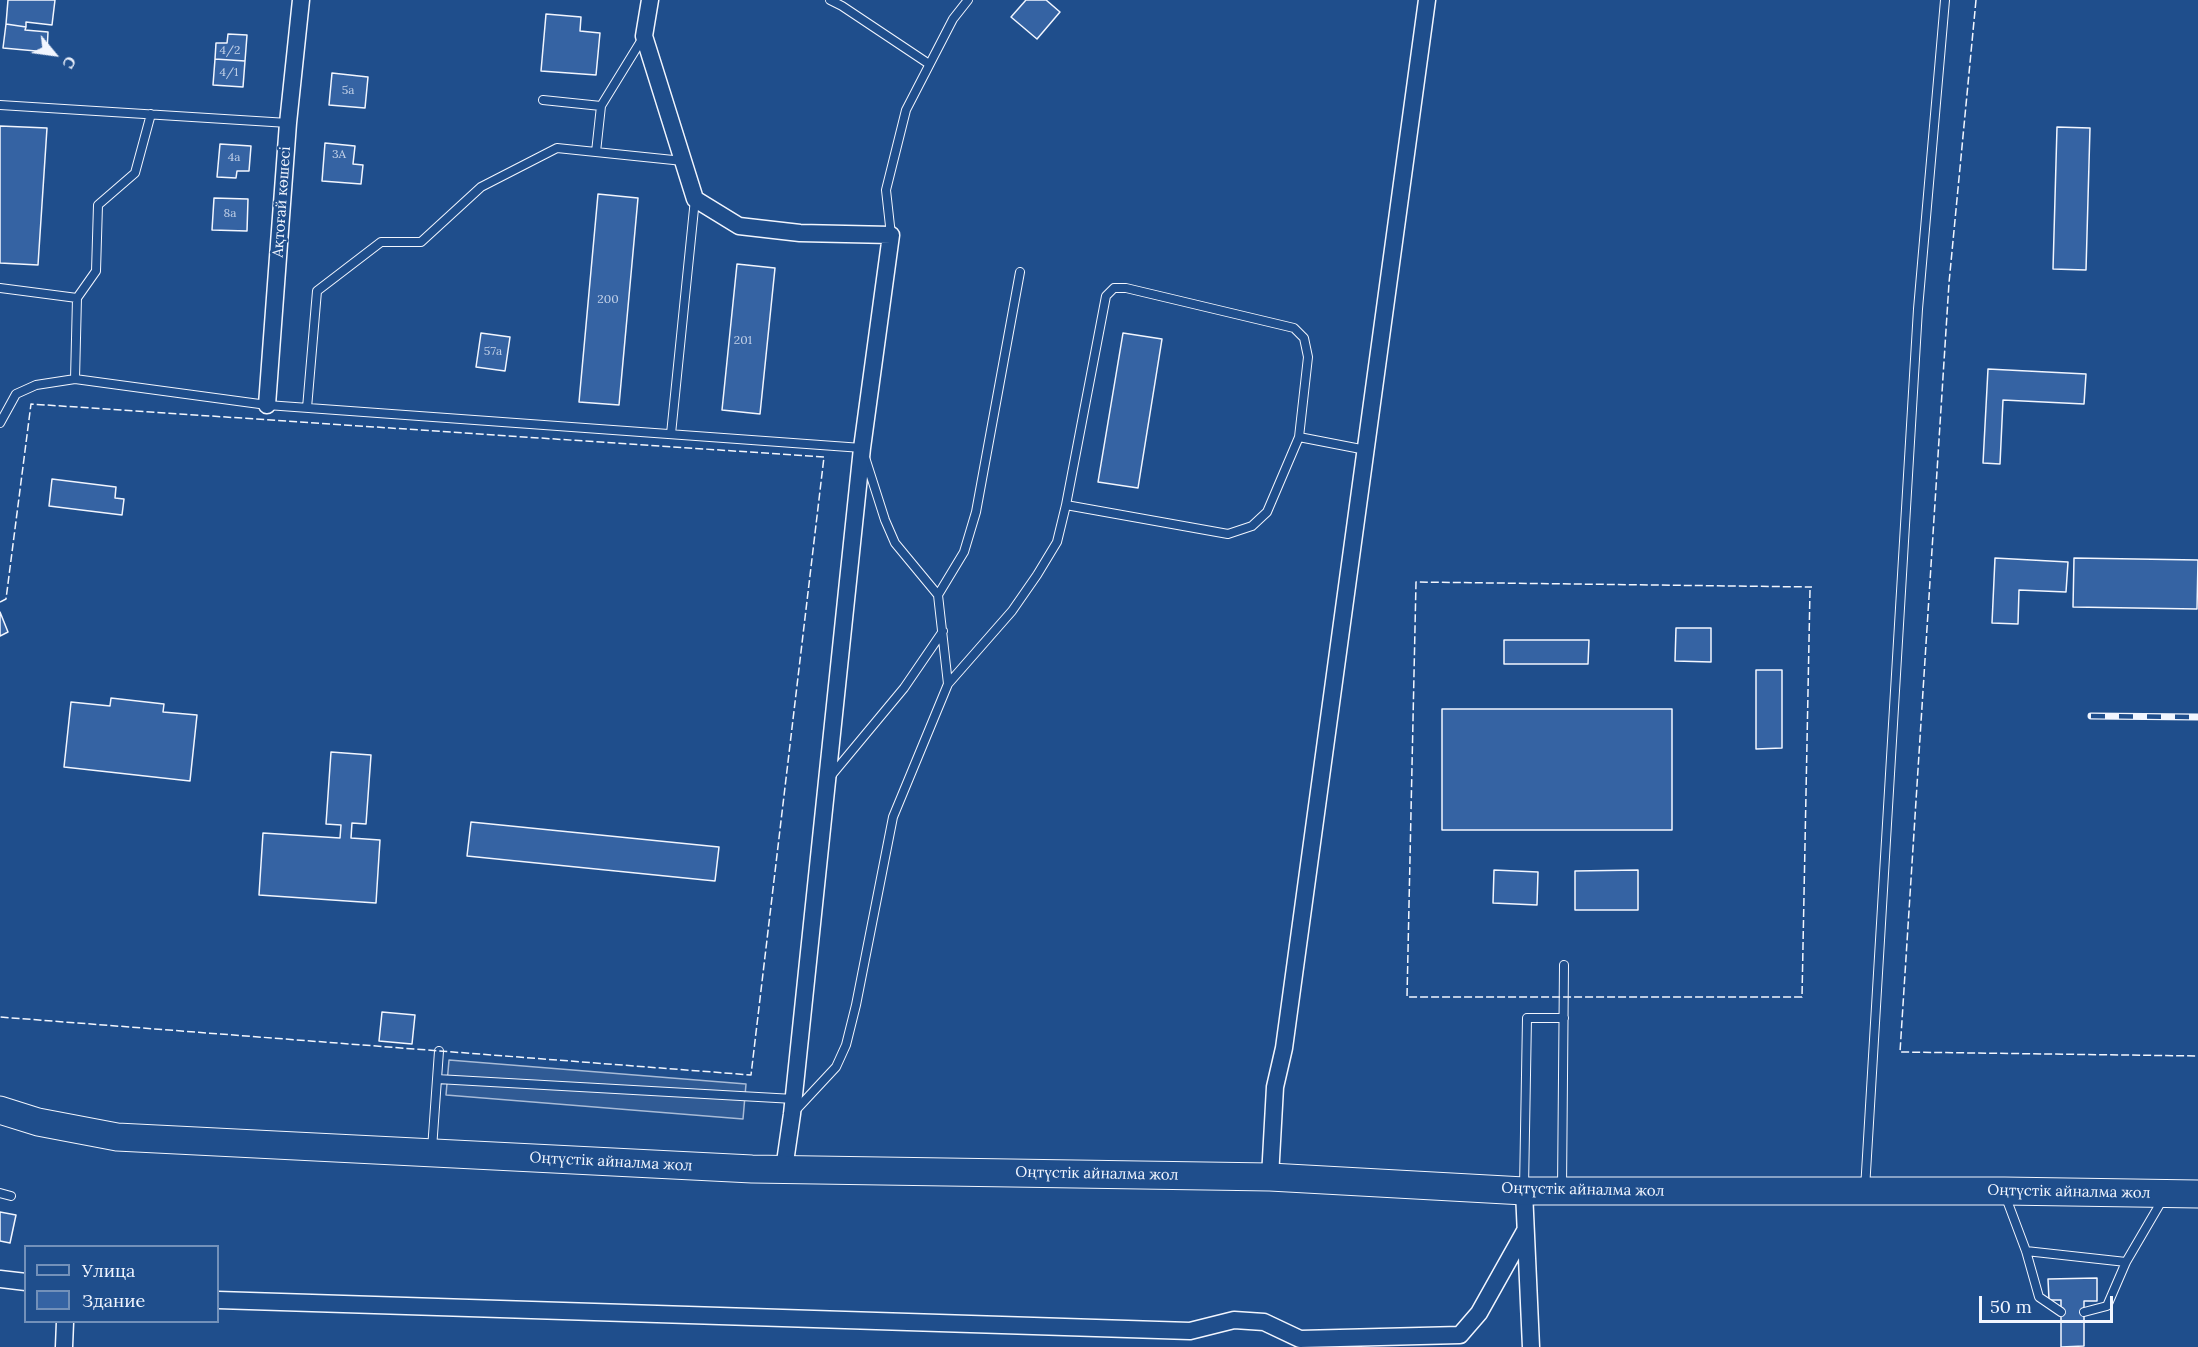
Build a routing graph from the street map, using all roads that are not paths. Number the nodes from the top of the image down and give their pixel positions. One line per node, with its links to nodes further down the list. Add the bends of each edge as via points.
1 (301, 0): 13 (street, Ақтоғай көшесі)
2 (650, 0): 7 (street)
3 (830, 0): 8 (lane)
4 (968, 0): 8 (lane, via 953,19)
5 (1427, 0): 28 (street)
6 (1945, 0): 46 (lane, via 1918,309)
7 (644, 36): 11 (lane); 15 (street)
8 (930, 64): 17 (lane, via 906,110 886,190)
9 (543, 100): 11 (lane)
10 (0, 105): 12 (lane)
11 (601, 106): 14 (lane)
12 (151, 114): 13 (lane); 20 (lane, via 135,173 98,205 96,271)
13 (288, 123): 22 (street, Ақтоғай көшесі)
14 (596, 152): 15 (lane); 23 (lane, via 557,148 481,187 421,242 381,242 317,291)
15 (683, 161): 16 (street)
16 (695, 199): 17 (street, via 739,226 800,233); 25 (lane)
17 (891, 235): 27 (street)
18 (1020, 272): 30 (lane, via 976,512 964,552)
19 (0, 288): 20 (lane)
20 (77, 297): 21 (lane)
21 (75, 379): 22 (lane); 24 (lane, via 36,385 16,394)
22 (267, 405): 23 (lane)
23 (307, 408): 25 (lane)
24 (0, 423)
25 (671, 434): 27 (lane)
26 (1299, 437): 28 (lane); 29 (lane, via 1267,512 1252,526 1228,534); 29 (lane, via 1308,357 1304,338 1294,328 1114,288 1106,296)
27 (862, 448): 30 (lane, via 895,543); 33 (street)
28 (1366, 450): 42 (street, via 1284,1048 1275,1087)
29 (1066, 506): 32 (lane, via 1057,542 1037,575 1012,612)
30 (938, 595): 31 (lane)
31 (943, 631): 32 (lane); 33 (lane, via 904,688)
32 (948, 684): 38 (lane, via 893,817 846,1046 836,1067)
33 (827, 780): 38 (street)
34 (1564, 965): 35 (lane)
35 (1564, 1018): 43 (lane, via 1527,1018); 44 (lane)
36 (439, 1051): 37 (lane)
37 (437, 1079): 38 (lane); 40 (lane)
38 (793, 1106): 41 (street)
39 (0, 1110): 40 (highway, Оңтүстік айналма жол, via 38,1122 117,1137)
40 (431, 1153): 41 (highway, Оңтүстік айналма жол)
41 (784, 1169): 42 (highway, Оңтүстік айналма жол)
42 (1270, 1177): 43 (highway, Оңтүстік айналма жол)
43 (1524, 1191): 44 (highway, Оңтүстік айналма жол); 51 (street)
44 (1562, 1191): 46 (highway, Оңтүстік айналма жол)
45 (2004, 1191): 46 (highway, Оңтүстік айналма жол); 48 (highway, Оңтүстік айналма жол); 52 (lane)
46 (1864, 1192)
47 (0, 1193): 50 (lane)
48 (2166, 1194): 49 (highway, Оңтүстік айналма жол); 53 (lane)
49 (2198, 1194)
50 (10, 1196)
51 (1525, 1231): 56 (street, via 1479,1313 1460,1335 1300,1339 1264,1323 1234,1320 1190,1331); 61 (street)
52 (2026, 1251): 53 (lane); 57 (lane, via 2039,1297)
53 (2126, 1262): 58 (lane, via 2107,1306)
54 (0, 1279): 55 (street)
55 (24, 1282)
56 (219, 1300)
57 (2061, 1312)
58 (2084, 1312)
59 (65, 1323): 60 (street)
60 (64, 1347)
61 (1531, 1347)

